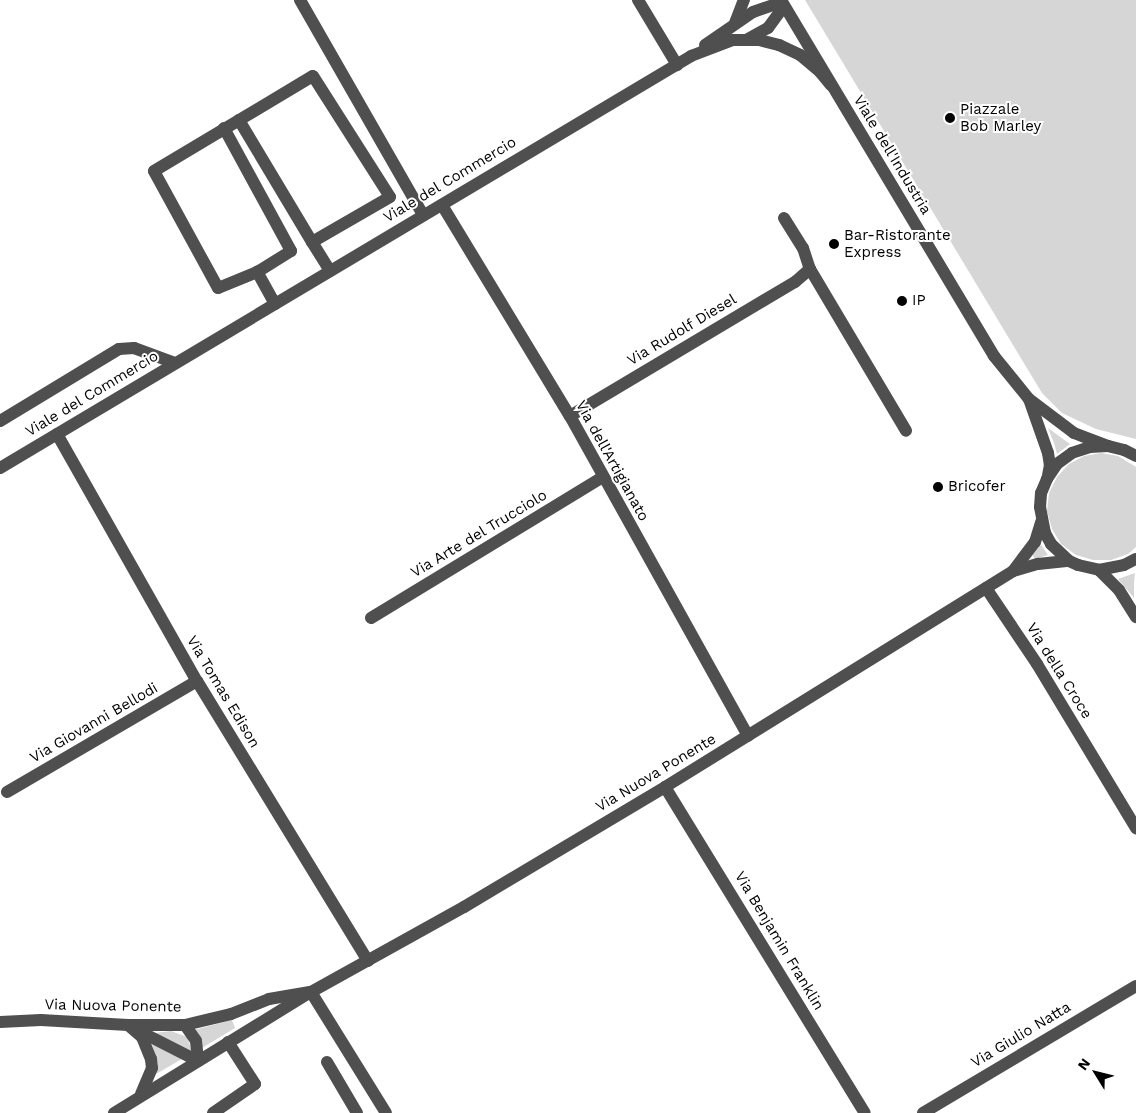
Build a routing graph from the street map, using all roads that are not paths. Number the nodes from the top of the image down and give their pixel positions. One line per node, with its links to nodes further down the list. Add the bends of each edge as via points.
1 (300, 0): 13 (street)
2 (638, 0): 8 (street)
3 (744, 0): 5 (street)
4 (782, 3): 5 (street, via 763,7); 6 (street, via 768,28); 9 (street, Viale dell'Industria)
5 (735, 23): 7 (street)
6 (748, 38): 7 (street, Viale del Commercio, via 720,44); 9 (street, via 800,54)
7 (691, 56): 8 (street, Viale del Commercio)
8 (677, 65): 12 (street, Viale del Commercio)
9 (831, 85): 21 (street, Viale dell'Industria, via 994,356)
10 (238, 120): 11 (street); 15 (street); 15 (street, via 313,76 390,197)
11 (224, 128): 18 (street, via 291,251); 18 (street, via 154,172 218,288)
12 (442, 204): 13 (street, Viale del Commercio); 22 (street, Via dell'Artigianato)
13 (423, 215): 17 (street, Viale del Commercio)
14 (784, 218): 16 (street, via 803,248)
15 (312, 242): 17 (street)
16 (810, 270): 22 (street, Via Rudolf Diesel); 24 (street)
17 (330, 271): 19 (street, Viale del Commercio)
18 (257, 272): 19 (street)
19 (275, 304): 20 (street, Viale del Commercio)
20 (175, 363): 23 (street, Viale del Commercio, via 134,348 119,349); 25 (street, Viale del Commercio)
21 (1028, 399): 26 (street, Viale dell'Industria, via 1074,433); 30 (street, Viale dell'Industria, via 1048,453)
22 (570, 416): 29 (street, Via dell'Artigianato)
23 (0, 421)
24 (906, 431)
25 (57, 434): 28 (street, Viale del Commercio); 39 (street, Via Tomas Edison)
26 (1108, 446): 27 (street, Viale dell'Industria); 30 (street, via 1072,453)
27 (1136, 456)
28 (0, 468)
29 (603, 477): 38 (street, Via Arte del Trucciolo); 40 (street, Via dell'Artigianato)
30 (1047, 479): 31 (street, via 1041,492)
31 (1041, 522): 33 (street, via 1051,544); 35 (street, Via Nuova Ponente, via 1035,542)
32 (1136, 559): 34 (street, via 1124,566)
33 (1069, 560): 34 (street); 35 (street, Via Nuova Ponente, via 1038,564)
34 (1099, 570): 37 (street, via 1118,590)
35 (1013, 572): 36 (street, Via Nuova Ponente)
36 (986, 588): 40 (street, Via Nuova Ponente); 43 (street, Via della Croce, via 1037,664)
37 (1136, 617)
38 (371, 618)
39 (197, 681): 42 (street, Via Giovanni Bellodi); 44 (street, Via Tomas Edison)
40 (748, 736): 41 (street, Via Nuova Ponente)
41 (665, 787): 44 (street, Via Nuova Ponente); 60 (street, Via Benjamin Franklin)
42 (7, 792)
43 (1136, 828)
44 (368, 961): 46 (street, Via Nuova Ponente)
45 (1136, 986): 61 (street, Via Giulio Natta)
46 (311, 992): 47 (street, Via Nuova Ponente, via 270,1000); 51 (street, Via Nuova Ponente); 59 (street)
47 (231, 1014): 49 (street, Via Nuova Ponente); 51 (street)
48 (0, 1022): 50 (street, Via Nuova Ponente, via 41,1020)
49 (185, 1024): 50 (street, Via Nuova Ponente); 53 (street, via 196,1041)
50 (128, 1025): 53 (street); 55 (street, via 142,1037 151,1058 152,1068)
51 (246, 1032): 52 (street, Via Nuova Ponente)
52 (228, 1042): 53 (street, Via Nuova Ponente); 57 (street, via 255,1084)
53 (198, 1061): 55 (street, Via Nuova Ponente)
54 (327, 1062): 58 (street)
55 (141, 1095): 56 (street, Via Nuova Ponente)
56 (114, 1113)
57 (213, 1113)
58 (357, 1113)
59 (386, 1113)
60 (865, 1113)
61 (923, 1113)

